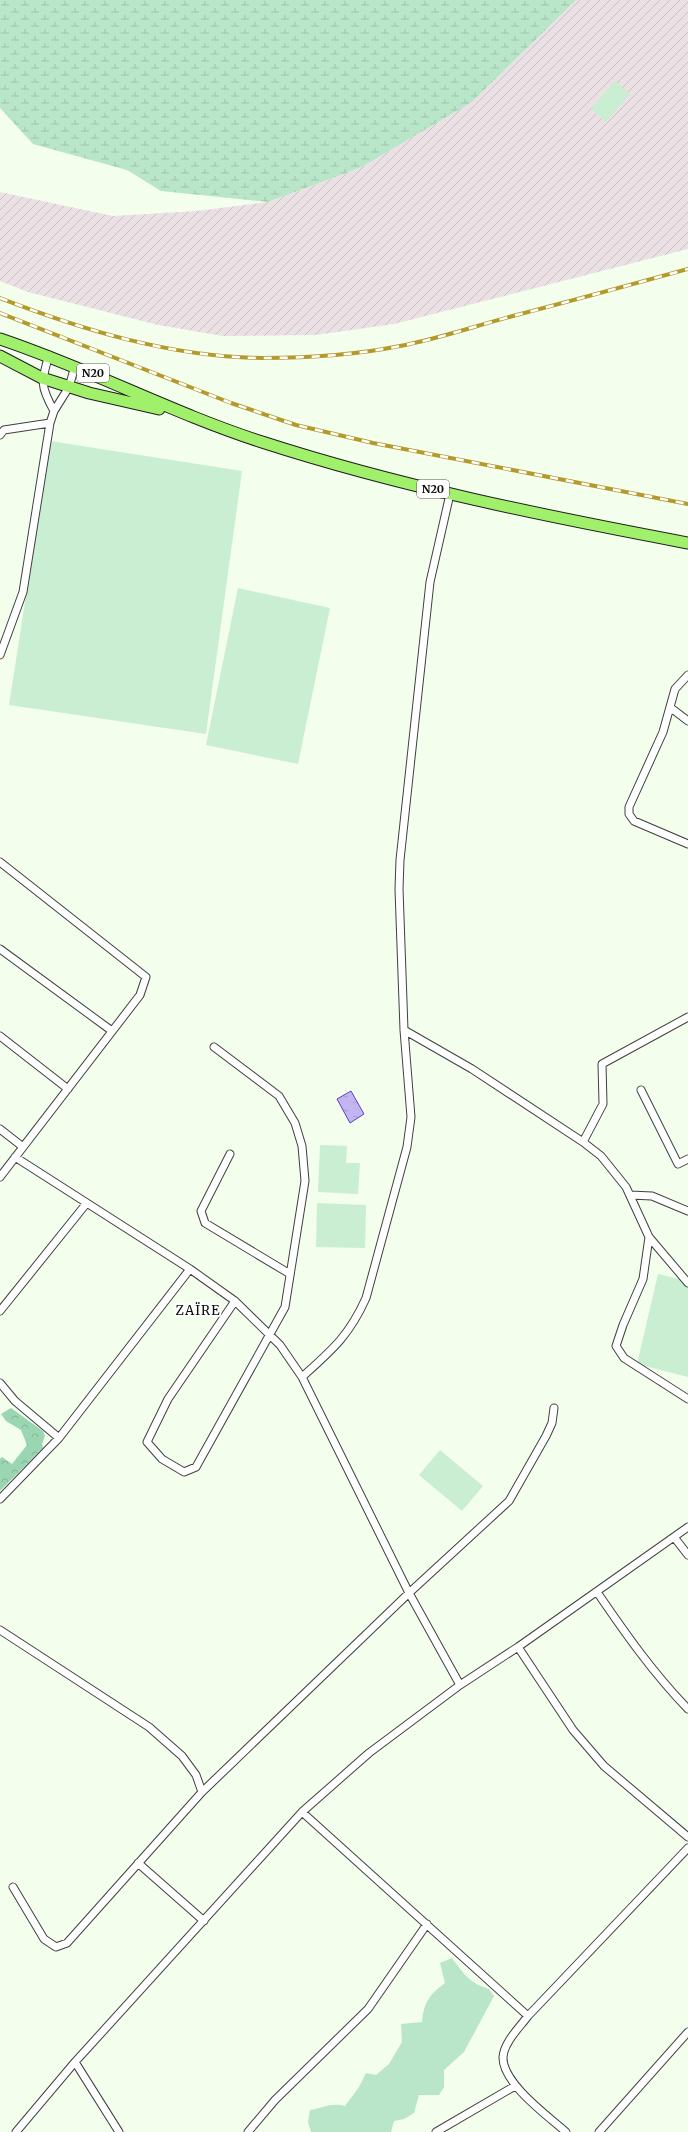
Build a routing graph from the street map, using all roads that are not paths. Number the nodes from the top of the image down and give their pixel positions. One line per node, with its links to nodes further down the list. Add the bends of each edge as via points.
1 (0, 339): 2 (main road, N20)
2 (49, 355): 4 (main road, N20); 5 (street)
3 (0, 356): 5 (main road, N20)
4 (75, 366): 6 (street); 8 (main road, N20)
5 (42, 378): 6 (main road, N20); 7 (street, via 43,389)
6 (69, 387): 7 (street); 8 (main road, N20)
7 (54, 411): 9 (street)
8 (183, 414): 11 (main road, N20, via 331,463)
9 (50, 423): 10 (street, via 4,430); 13 (street, via 23,592)
10 (0, 435)
11 (450, 494): 12 (main road, N20); 21 (street, via 430,582 400,860)
12 (688, 543)
13 (0, 655)
14 (688, 675): 15 (street, via 675,689)
15 (671, 708): 16 (street); 17 (street, via 657,746 634,794 629,814 634,821)
16 (688, 721)
17 (688, 844)
18 (0, 862): 22 (street, via 146,977 140,995)
19 (0, 949): 22 (street)
20 (688, 1017): 28 (street, via 602,1064 603,1104)
21 (404, 1030): 28 (street, via 472,1069); 44 (street, via 411,1117 407,1147 366,1298 344,1338)
22 (112, 1032): 25 (street)
23 (0, 1036): 25 (street)
24 (214, 1047): 39 (street, via 279,1096 295,1123 302,1146 306,1181)
25 (68, 1089): 29 (street)
26 (641, 1090): 32 (street, via 678,1164)
27 (0, 1129): 29 (street)
28 (582, 1142): 34 (street, via 602,1156)
29 (23, 1147): 31 (street)
30 (230, 1154): 39 (street, via 201,1211 205,1223)
31 (15, 1157): 33 (street); 35 (street)
32 (688, 1159)
33 (0, 1177)
34 (630, 1195): 36 (street, via 652,1196); 37 (street)
35 (86, 1204): 38 (street); 42 (street)
36 (688, 1211)
37 (649, 1237): 40 (street); 46 (street, via 642,1279 622,1324 616,1346 624,1358)
38 (190, 1269): 41 (street); 48 (street)
39 (290, 1274): 43 (street, via 285,1307)
40 (688, 1283)
41 (235, 1301): 43 (street); 43 (street, via 168,1399 147,1442 162,1460 184,1472 196,1467)
42 (0, 1312)
43 (270, 1334): 44 (street)
44 (302, 1377): 54 (street)
45 (0, 1383): 48 (street, via 15,1401)
46 (688, 1399)
47 (554, 1408): 54 (street, via 552,1423 546,1436 509,1501)
48 (59, 1438): 49 (street)
49 (0, 1499)
50 (688, 1527): 51 (street)
51 (674, 1537): 52 (street); 53 (street)
52 (688, 1555)
53 (597, 1592): 56 (street); 58 (street, via 634,1646)
54 (408, 1593): 57 (street); 59 (street)
55 (0, 1630): 59 (street, via 149,1727 182,1756 196,1775)
56 (518, 1647): 57 (street); 61 (street, via 573,1730 604,1766)
57 (460, 1685): 60 (street, via 369,1753)
58 (688, 1709)
59 (202, 1792): 63 (street)
60 (302, 1812): 65 (street); 66 (street)
61 (688, 1837)
62 (688, 1848): 67 (street)
63 (138, 1863): 64 (street, via 67,1943 56,1947 44,1939); 65 (street)
64 (13, 1887)
65 (204, 1920): 69 (street)
66 (427, 1924): 67 (street); 74 (street, via 368,2009 275,2100)
67 (528, 2016): 70 (street, via 507,2044 503,2058)
68 (688, 2032): 76 (street)
69 (75, 2062): 72 (street); 73 (street)
70 (515, 2086): 71 (street); 75 (street)
71 (562, 2131)
72 (16, 2132)
73 (119, 2132)
74 (248, 2132)
75 (436, 2132)
76 (599, 2132)

